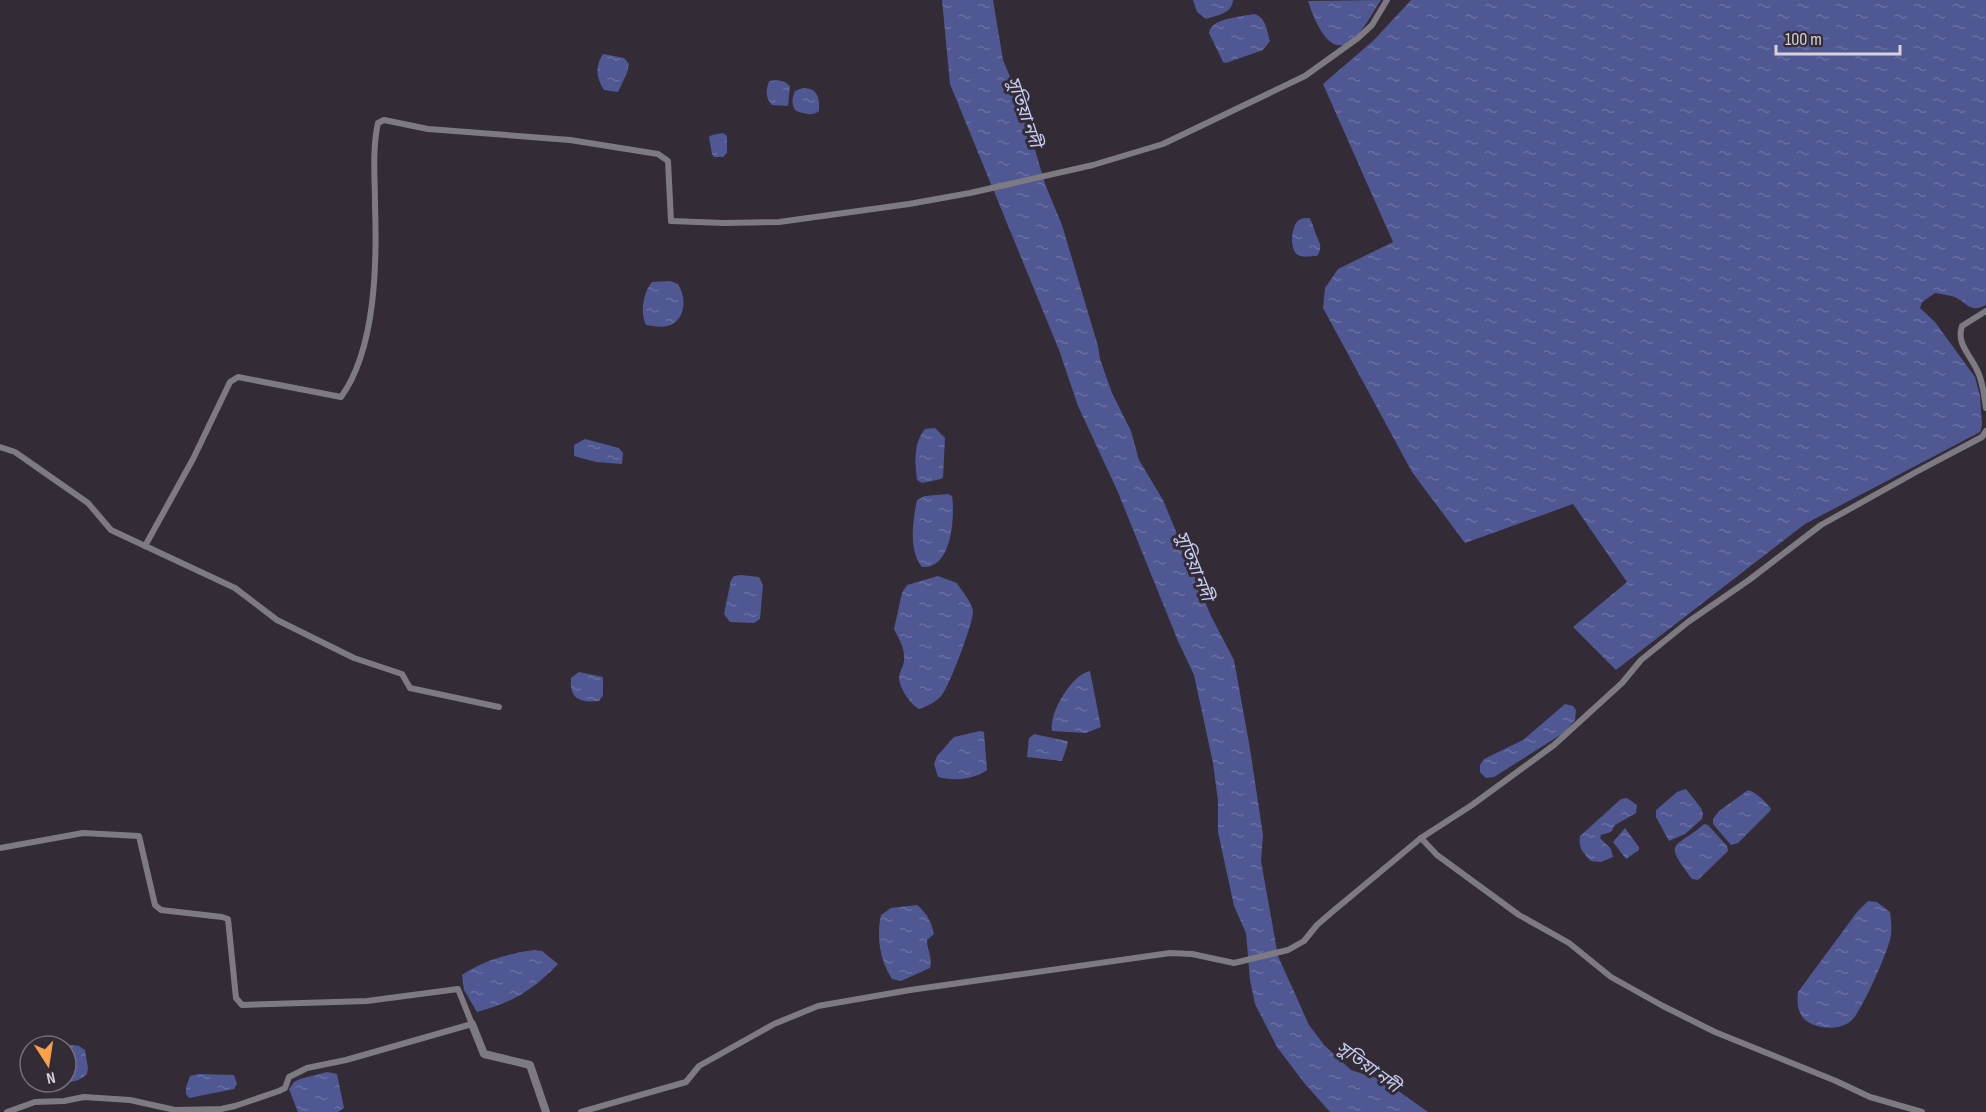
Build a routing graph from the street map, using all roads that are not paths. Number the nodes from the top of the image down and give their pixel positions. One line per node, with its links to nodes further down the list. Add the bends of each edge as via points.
1 (1387, 0): 6 (street, via 1372,25 1358,38 1305,76 1163,144 1093,165 970,193 779,222 671,221 668,161 658,154 580,141 428,129 384,120 378,123 374,142 377,251 373,295 366,336 349,385 341,397 238,377 230,382)
2 (1986, 311): 3 (street, via 1962,326 1961,334 1964,349 1980,377)
3 (1986, 408)
4 (1986, 431): 8 (street, via 1982,437 1821,525 1641,660 1622,683 1554,746)
5 (0, 447): 6 (street, via 15,452 88,503 111,530)
6 (145, 546): 7 (street, via 235,588 277,620 354,658 402,674 410,688)
7 (499, 707)
8 (1421, 838): 13 (street, via 1317,925 1304,941 1288,950 1234,963 1170,953 818,1006 774,1024 699,1066 686,1082); 14 (street, via 1437,855 1520,915 1569,943 1611,977 1662,1006 1870,1097)
9 (0, 848): 10 (street, via 83,832 139,836 155,905 161,910 228,919 236,998 242,1005 367,1001 458,989)
10 (472, 1024): 11 (street, via 307,1068 289,1077 285,1088 235,1106 175,1110 130,1100 78,1098 35,1102); 12 (street, via 484,1054 530,1065)
11 (8, 1112)
12 (546, 1112)
13 (581, 1112)
14 (1922, 1112)

